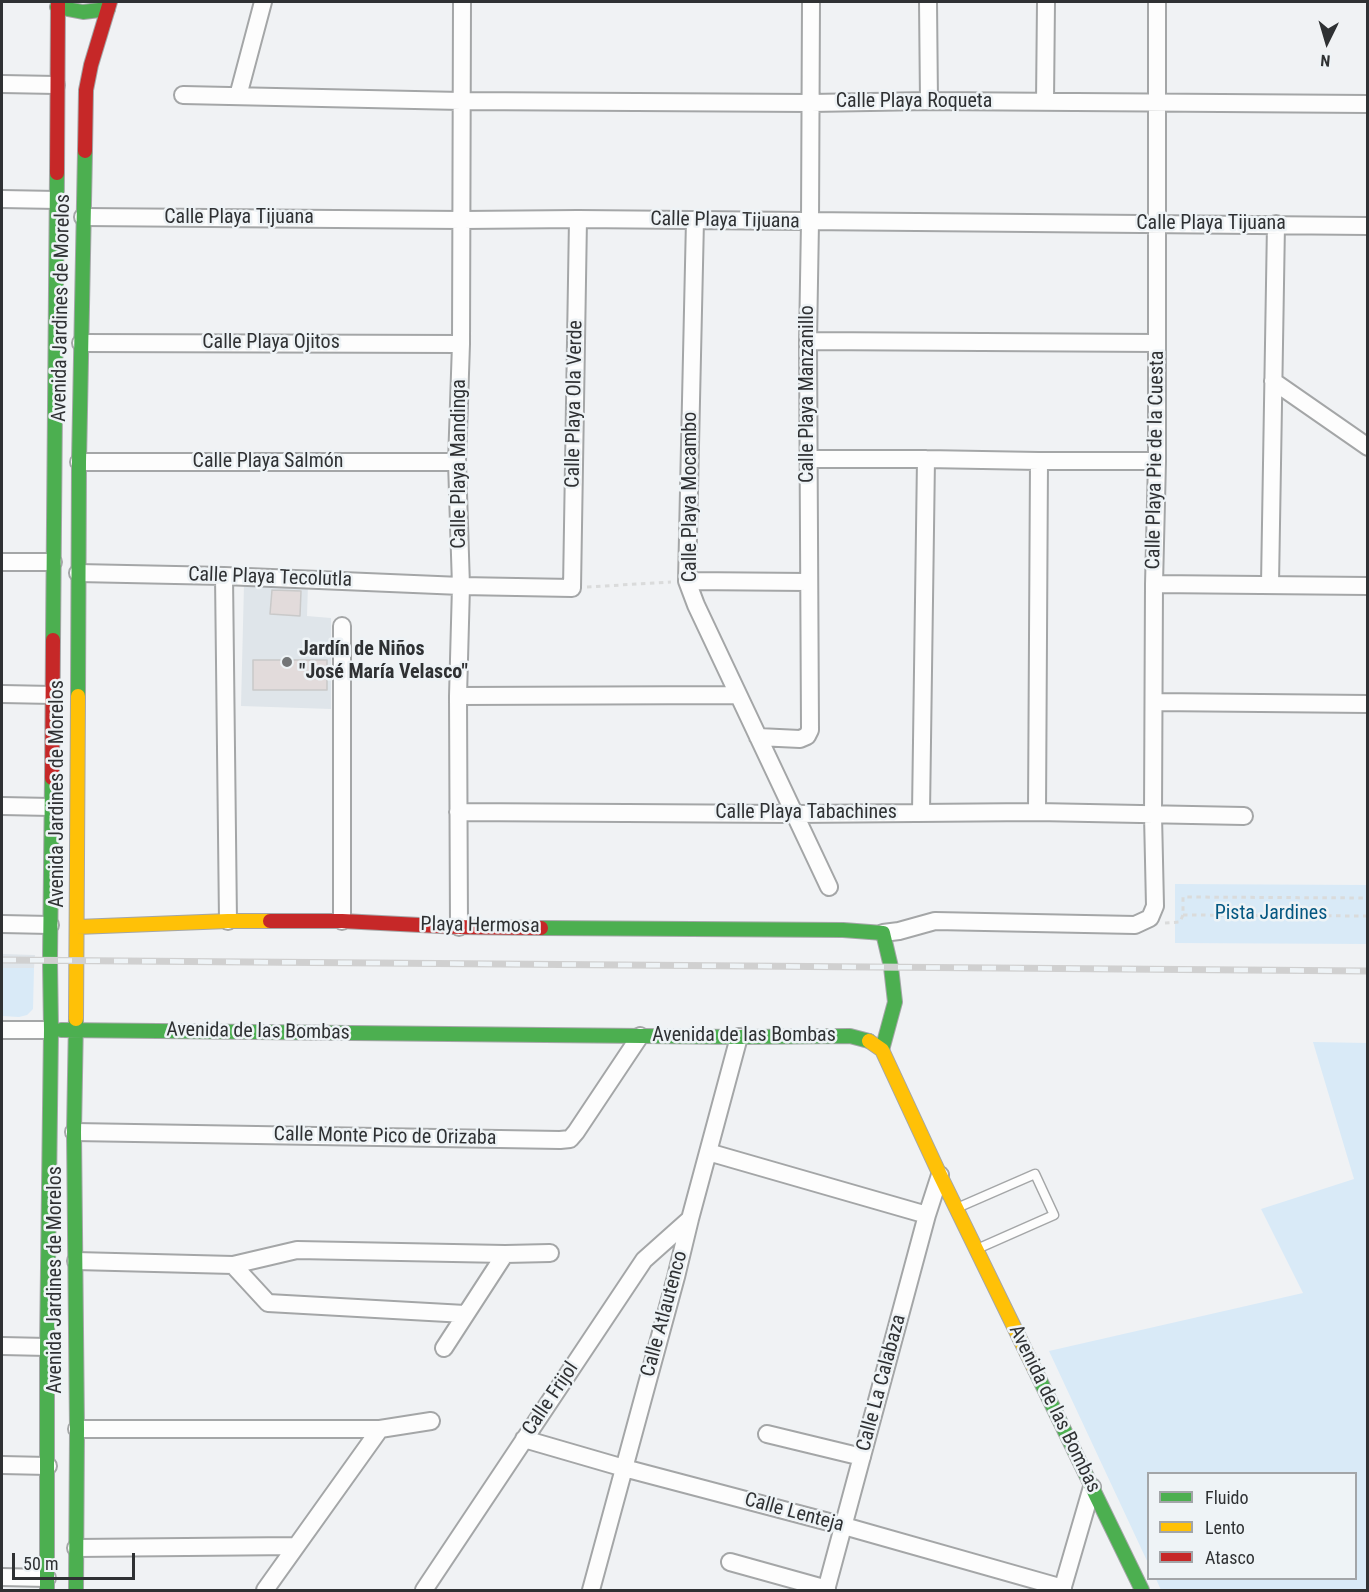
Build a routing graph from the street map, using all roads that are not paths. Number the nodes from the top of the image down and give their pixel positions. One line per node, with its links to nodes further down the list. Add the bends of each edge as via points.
1 (263, 2): 12 (street)
2 (462, 2): 14 (street, Calle Playa Mandinga)
3 (811, 2): 16 (street, Calle Playa Manzanillo)
4 (928, 2): 13 (street)
5 (1046, 2): 15 (street)
6 (1156, 2): 17 (street, Calle Playa Pie de la Cuesta)
7 (57, 4): 8 (main road, via 83,12); 10 (main road, Avenida Jardines de Morelos)
8 (109, 5): 21 (main road, Avenida Jardines de Morelos, via 86,90)
9 (2, 84): 10 (street)
10 (56, 84): 20 (main road, Avenida Jardines de Morelos)
11 (183, 95): 12 (street, Calle Playa Roqueta)
12 (238, 96): 14 (street, Calle Playa Roqueta)
13 (929, 100): 15 (street, Calle Playa Roqueta); 16 (street, Calle Playa Roqueta)
14 (461, 101): 16 (street, Calle Playa Roqueta); 23 (street, Calle Playa Mandinga)
15 (1046, 102): 17 (street, Calle Playa Roqueta)
16 (811, 103): 25 (street, Calle Playa Manzanillo)
17 (1156, 103): 18 (street, Calle Playa Roqueta); 26 (street, Calle Playa Pie de la Cuesta)
18 (1368, 104)
19 (2, 199): 20 (street)
20 (57, 200): 42 (main road, Avenida Jardines de Morelos)
21 (83, 217): 23 (street, Calle Playa Tijuana); 30 (main road, Avenida Jardines de Morelos)
22 (578, 219): 23 (street, Calle Playa Tijuana); 24 (street, Calle Playa Tijuana); 51 (street, Calle Playa Ola Verde)
23 (462, 220): 32 (street, Calle Playa Mandinga)
24 (695, 220): 25 (street, Calle Playa Tijuana); 45 (street, Calle Playa Mocambo)
25 (810, 222): 26 (street, Calle Playa Tijuana); 29 (street, Calle Playa Manzanillo)
26 (1157, 224): 27 (street, Calle Playa Tijuana); 31 (street, Calle Playa Pie de la Cuesta)
27 (1275, 224): 28 (street, Calle Playa Tijuana); 33 (street)
28 (1368, 226)
29 (808, 341): 31 (street); 35 (street, Calle Playa Manzanillo)
30 (81, 343): 32 (street, Calle Playa Ojitos); 39 (main road, Avenida Jardines de Morelos)
31 (1157, 343): 38 (street, Calle Playa Pie de la Cuesta)
32 (461, 344): 40 (street, Calle Playa Mandinga)
33 (1274, 381): 34 (street); 48 (street)
34 (1368, 447)
35 (808, 459): 36 (street); 46 (street, Calle Playa Manzanillo)
36 (926, 459): 37 (street); 65 (street)
37 (1039, 461): 38 (street); 66 (street)
38 (1157, 461): 47 (street, Calle Playa Pie de la Cuesta)
39 (79, 462): 40 (street, Calle Playa Salmón); 43 (main road, Avenida Jardines de Morelos)
40 (458, 462): 49 (street, Calle Playa Mandinga)
41 (2, 562): 42 (street)
42 (53, 562): 53 (main road, Avenida Jardines de Morelos)
43 (78, 573): 44 (street, Calle Playa Tecolutla); 54 (main road, Avenida Jardines de Morelos)
44 (224, 576): 49 (street, Calle Playa Tecolutla); 72 (street)
45 (687, 581): 46 (street); 57 (street, Calle Playa Mocambo)
46 (808, 582): 61 (street, Calle Playa Manzanillo, via 810,730 800,739)
47 (1154, 584): 48 (street); 59 (street, Calle Playa Pie de la Cuesta)
48 (1270, 584): 50 (street)
49 (461, 586): 51 (street, Calle Playa Tecolutla); 58 (street, Calle Playa Mandinga)
50 (1368, 586)
51 (572, 588)
52 (342, 626): 73 (street)
53 (52, 630): 54 (main road); 56 (main road, Avenida Jardines de Morelos)
54 (78, 630): 76 (main road, Avenida Jardines de Morelos)
55 (2, 694): 56 (street)
56 (53, 695): 63 (main road, Avenida Jardines de Morelos)
57 (738, 695): 58 (street); 61 (street, Calle Playa Mocambo)
58 (458, 696): 64 (street, Calle Playa Mandinga)
59 (1154, 702): 60 (street); 68 (street, Calle Playa Pie de la Cuesta)
60 (1368, 704)
61 (758, 737): 67 (street, Calle Playa Mocambo)
62 (2, 806): 63 (street)
63 (51, 807): 75 (main road, Avenida Jardines de Morelos)
64 (458, 812): 67 (street, Calle Playa Tabachines); 77 (street, Calle Playa Mandinga)
65 (921, 812): 66 (street, Calle Playa Tabachines); 67 (street, Calle Playa Tabachines)
66 (1037, 812): 68 (street, Calle Playa Tabachines)
67 (795, 814): 70 (street, Calle Playa Mocambo)
68 (1153, 815): 69 (street, Calle Playa Tabachines); 71 (street, Calle Playa Pie de la Cuesta, via 1155,906)
69 (1244, 816)
70 (829, 887)
71 (1150, 918): 78 (street, Playa Hermosa, via 1135,924 935,921)
72 (228, 921): 73 (main road, Playa Hermosa); 76 (main road, Playa Hermosa)
73 (342, 921): 77 (main road, Playa Hermosa)
74 (2, 924): 75 (street)
75 (50, 925): 80 (main road, Avenida Jardines de Morelos)
76 (77, 927): 81 (main road, Avenida Jardines de Morelos)
77 (459, 927): 78 (main road, Playa Hermosa)
78 (883, 933): 84 (main road, via 895,1002)
79 (2, 1030): 80 (street, Avenida de las Bombas)
80 (51, 1030): 81 (main road, Avenida de las Bombas); 98 (main road, Avenida Jardines de Morelos)
81 (76, 1030): 82 (main road, Avenida de las Bombas); 85 (main road, Avenida Jardines de Morelos)
82 (640, 1036): 83 (main road, Avenida de las Bombas); 85 (street, Calle Monte Pico de Orizaba, via 570,1139)
83 (739, 1036): 84 (main road, Avenida de las Bombas, via 850,1036 868,1040); 86 (street, Calle Atlautenco)
84 (882, 1050): 87 (main road, Avenida de las Bombas)
85 (74, 1131): 94 (main road, Avenida Jardines de Morelos)
86 (708, 1152): 89 (street); 90 (street, Calle Atlautenco)
87 (940, 1175): 88 (main road, Avenida de las Bombas); 89 (street, Calle La Calabaza)
88 (956, 1208): 91 (main road, Avenida de las Bombas); 91 (lane, via 1035,1174 1054,1215)
89 (927, 1215): 105 (street, Calle La Calabaza)
90 (690, 1219): 104 (street, Calle Frijol, via 644,1260); 108 (street, Calle Atlautenco)
91 (976, 1249): 109 (main road, Avenida de las Bombas)
92 (550, 1253): 93 (street)
93 (505, 1254): 95 (street, via 297,1250); 96 (street)
94 (76, 1261): 95 (street); 101 (main road, Avenida Jardines de Morelos)
95 (233, 1265): 96 (street, via 268,1303)
96 (465, 1314): 99 (street)
97 (2, 1346): 98 (street)
98 (46, 1347): 107 (main road, Avenida Jardines de Morelos)
99 (444, 1348)
100 (431, 1421): 102 (street)
101 (76, 1429): 102 (street); 110 (main road, Avenida Jardines de Morelos)
102 (380, 1429): 112 (street)
103 (767, 1434): 105 (street)
104 (524, 1439): 108 (street, Calle Lenteja); 121 (street, Calle Frijol)
105 (862, 1457): 111 (street, Calle La Calabaza)
106 (2, 1466): 107 (street)
107 (48, 1466): 110 (main road, Avenida Jardines de Morelos)
108 (624, 1468): 111 (street, Calle Lenteja); 122 (street, Calle Atlautenco)
109 (1092, 1488): 118 (street); 123 (main road, Avenida de las Bombas)
110 (62, 1524): 113 (main road, Avenida Jardines de Morelos); 116 (main road, Avenida Jardines de Morelos)
111 (844, 1526): 117 (street, Calle La Calabaza); 118 (street, Calle Lenteja)
112 (296, 1546): 113 (street); 120 (street)
113 (76, 1548): 119 (main road, Avenida Jardines de Morelos)
114 (730, 1562): 117 (street)
115 (2, 1577): 116 (street)
116 (47, 1584)
117 (826, 1589)
118 (1063, 1589)
119 (76, 1590)
120 (265, 1590)
121 (424, 1590)
122 (591, 1590)
123 (1142, 1590)

